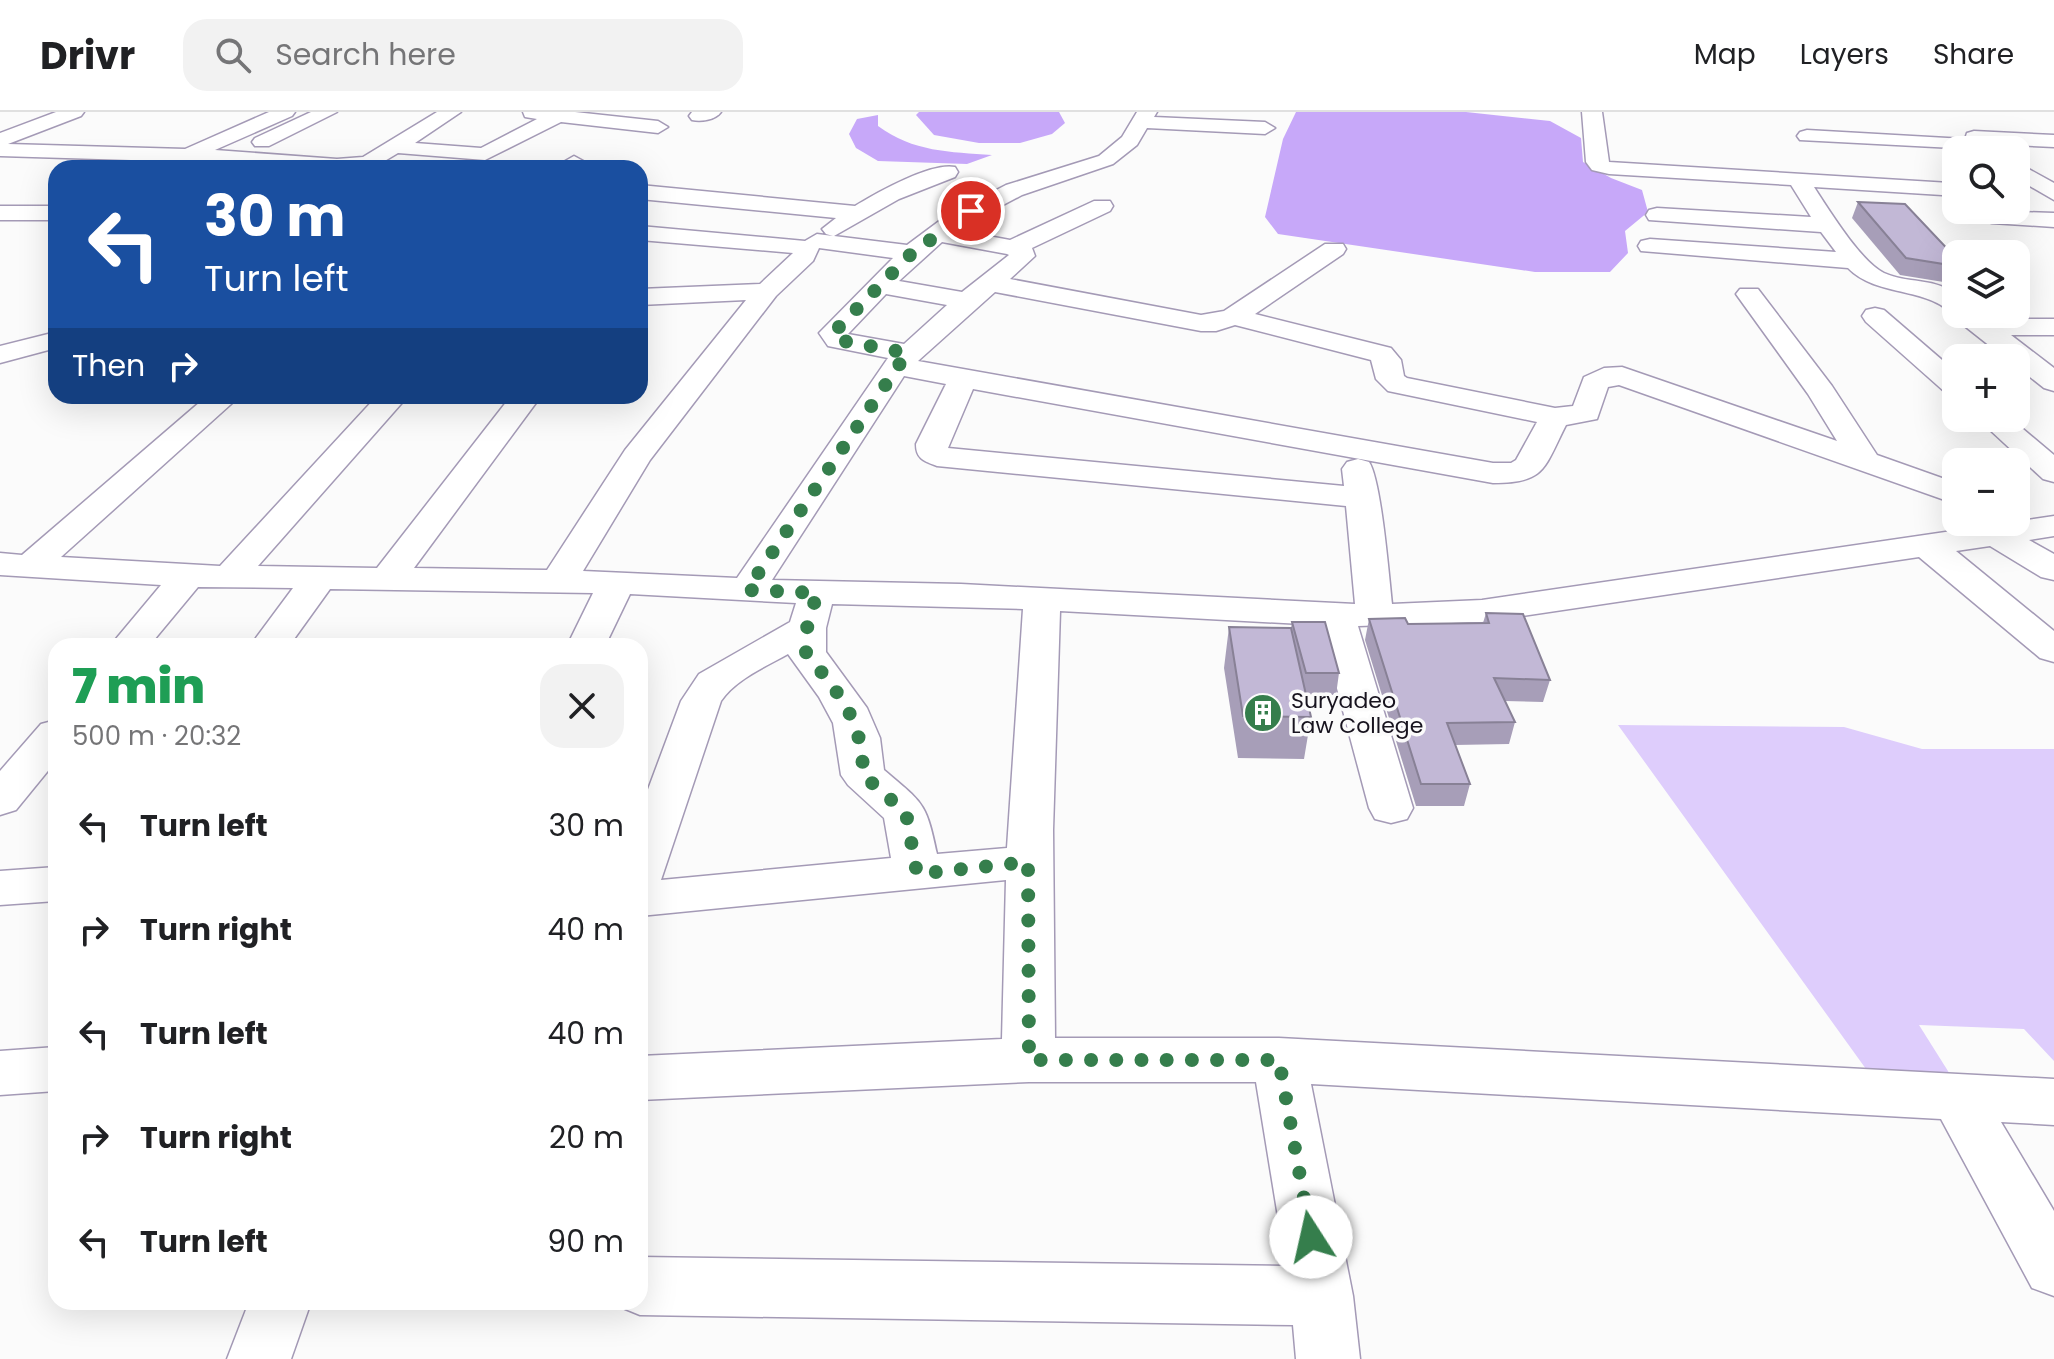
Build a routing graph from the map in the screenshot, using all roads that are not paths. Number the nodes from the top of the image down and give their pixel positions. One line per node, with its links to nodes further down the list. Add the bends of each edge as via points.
1 (74, 112): 12 (street)
2 (238, 112): 24 (street)
3 (285, 112): 26 (street)
4 (327, 112): 29 (street)
5 (451, 112): 22 (street)
6 (519, 112): 8 (street)
7 (1592, 112): 33 (street, via 1599,166)
8 (560, 115): 9 (street); 22 (street, via 485,154)
9 (612, 116): 14 (street)
10 (1144, 117): 15 (street); 42 (street, via 1130,141 1106,160 1014,190)
11 (1950, 120): 17 (street)
12 (47, 122): 13 (street); 18 (street)
13 (92, 124)
14 (658, 127)
15 (1265, 128)
16 (1807, 136): 20 (street)
17 (1972, 136)
18 (0, 140)
19 (2054, 141): 21 (street)
20 (1942, 142)
21 (2030, 142)
22 (396, 147): 30 (street)
23 (0, 150): 24 (street)
24 (135, 154): 26 (street); 27 (street)
25 (1942, 154): 34 (street, via 1910,157)
26 (186, 156): 28 (street)
27 (121, 160)
28 (224, 160)
29 (246, 160)
30 (369, 160)
31 (947, 172): 38 (street)
32 (2030, 177): 37 (street)
33 (1798, 180): 36 (street); 50 (street)
34 (1942, 187)
35 (648, 193): 39 (street)
36 (1942, 193)
37 (2054, 193)
38 (891, 194): 42 (street); 46 (street)
39 (736, 199): 46 (street); 53 (street)
40 (48, 201): 44 (street)
41 (1102, 206): 56 (street)
42 (971, 211): 52 (street)
43 (0, 213): 44 (street)
44 (29, 213): 45 (street)
45 (48, 213)
46 (855, 213): 54 (street)
47 (1657, 215): 50 (street)
48 (2030, 218): 49 (street)
49 (2054, 220)
50 (1828, 225): 60 (street)
51 (648, 234): 53 (street)
52 (937, 234): 56 (street); 59 (street)
53 (672, 235): 54 (street); 58 (street)
54 (812, 245): 59 (street); 62 (street)
55 (1650, 246): 60 (street)
56 (1013, 248): 63 (street, via 1023,256)
57 (1334, 249): 68 (street)
58 (648, 251)
59 (912, 253): 61 (street)
60 (1858, 261): 65 (street, via 1875,278 1930,287)
61 (878, 285): 63 (street); 75 (street, via 833,333 838,340)
62 (767, 291): 66 (street); 98 (street, via 636,457)
63 (978, 292): 68 (street, via 1201,323); 75 (street)
64 (1749, 294): 85 (street, via 1822,392)
65 (1942, 296)
66 (648, 297)
67 (1875, 316): 76 (street)
68 (1233, 317): 82 (street, via 1381,354 1390,379 1398,385)
69 (48, 324): 74 (street)
70 (2030, 325): 71 (street)
71 (2054, 327)
72 (1983, 328): 78 (street)
73 (48, 342): 74 (street)
74 (8, 352)
75 (901, 359): 77 (street); 100 (street)
76 (1942, 375)
77 (964, 377): 84 (street); 88 (street, via 932,444 932,453 948,459)
78 (2054, 382)
79 (215, 404): 92 (street)
80 (386, 404): 95 (street)
81 (520, 404): 96 (street)
82 (1555, 417): 84 (street, via 1529,466 1518,473); 85 (street, via 1586,413 1594,383 1622,376)
83 (2008, 432): 86 (street)
84 (1354, 448): 88 (street)
85 (1865, 462): 87 (street)
86 (2054, 472)
87 (1942, 489)
88 (1363, 498): 103 (street)
89 (2030, 528): 93 (street)
90 (1972, 536): 91 (street)
91 (1927, 545): 103 (street, via 1482,611); 107 (street)
92 (14, 566): 94 (street)
93 (2054, 569)
94 (188, 576): 95 (street); 104 (street)
95 (230, 576): 97 (street)
96 (389, 577): 97 (street); 98 (street)
97 (320, 578): 105 (street)
98 (558, 582): 99 (street)
99 (617, 582): 100 (street); 106 (street)
100 (747, 590): 102 (street)
101 (1042, 600): 102 (street); 103 (street); 112 (street)
102 (812, 610): 111 (street, via 713,683 701,701); 113 (street, via 806,653 857,726 863,775 906,813)
103 (1356, 615): 110 (street, via 1373,737)
104 (136, 638)
105 (275, 638)
106 (590, 638)
107 (2054, 650)
108 (48, 743): 109 (street)
109 (0, 800)
110 (1391, 808)
111 (648, 852)
112 (1028, 862): 113 (street); 117 (street)
113 (917, 874): 116 (street)
114 (48, 885): 115 (street)
115 (0, 888)
116 (648, 898)
117 (1029, 1060): 118 (street); 121 (street)
118 (1279, 1060): 122 (street); 126 (street)
119 (48, 1070): 120 (street)
120 (0, 1073)
121 (648, 1078)
122 (1958, 1098): 123 (street); 124 (street)
123 (2054, 1102)
124 (2054, 1268)
125 (648, 1286): 126 (street)
126 (1322, 1296): 129 (street)
127 (277, 1310): 128 (street)
128 (259, 1359)
129 (1328, 1359)

